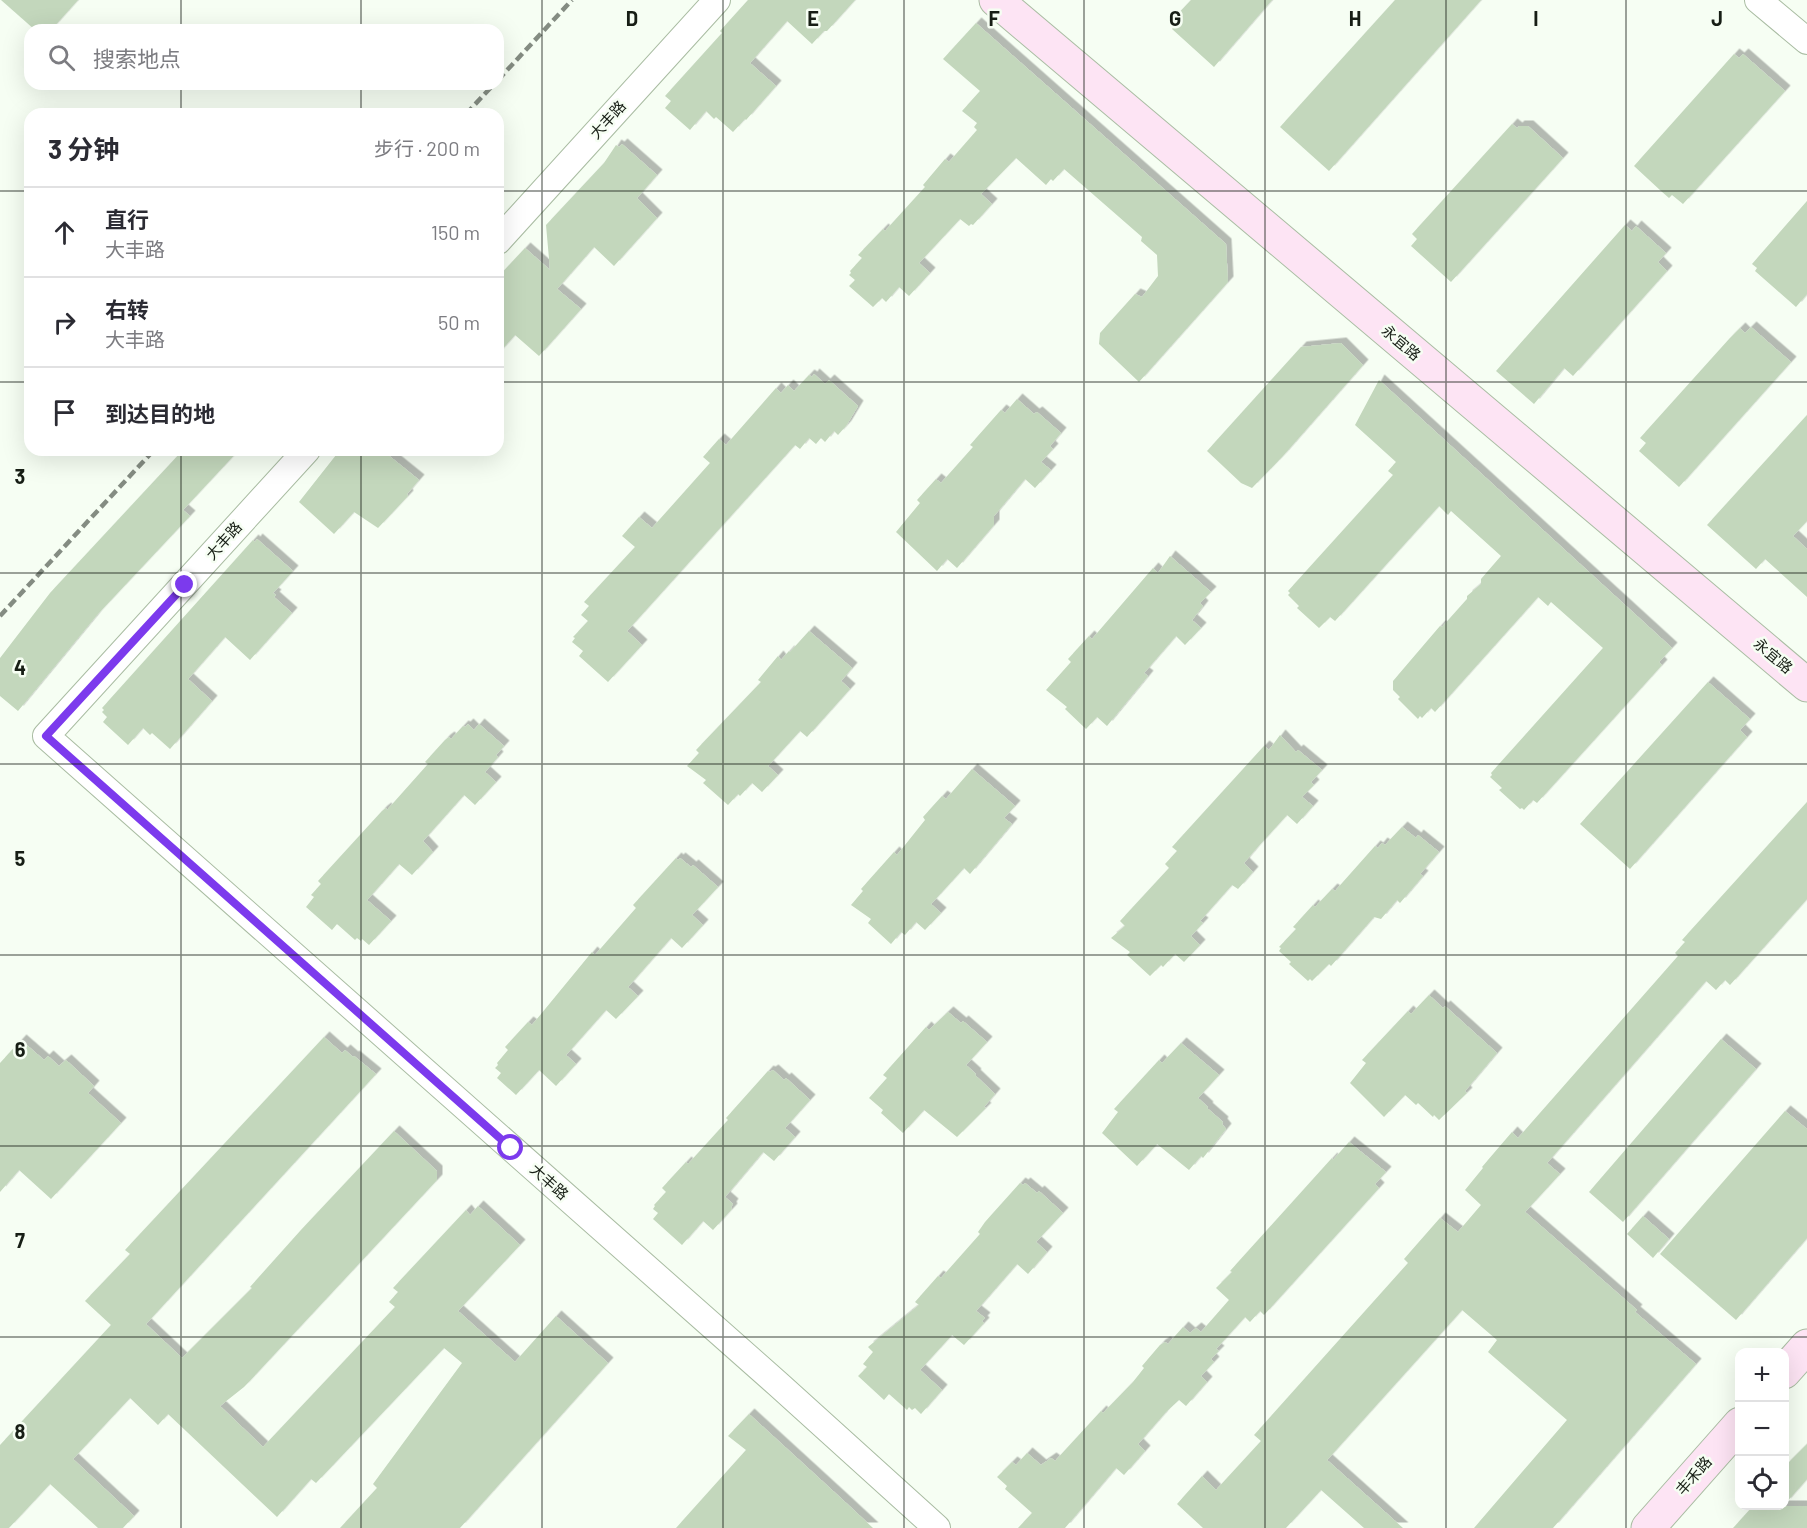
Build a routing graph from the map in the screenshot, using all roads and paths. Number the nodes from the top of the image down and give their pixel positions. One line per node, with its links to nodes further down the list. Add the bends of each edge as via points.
1 (717, 0): 5 (street, 大丰路)
2 (996, 0): 7 (street, 永宜路)
3 (1758, 0): 4 (street)
4 (1807, 41)
5 (504, 234)
6 (302, 456): 11 (street, 大丰路, via 46,736)
7 (1807, 686)
8 (1807, 1346): 9 (street)
9 (1789, 1367)
10 (1735, 1430): 12 (street, 丰禾路)
11 (937, 1528)
12 (1648, 1528)

